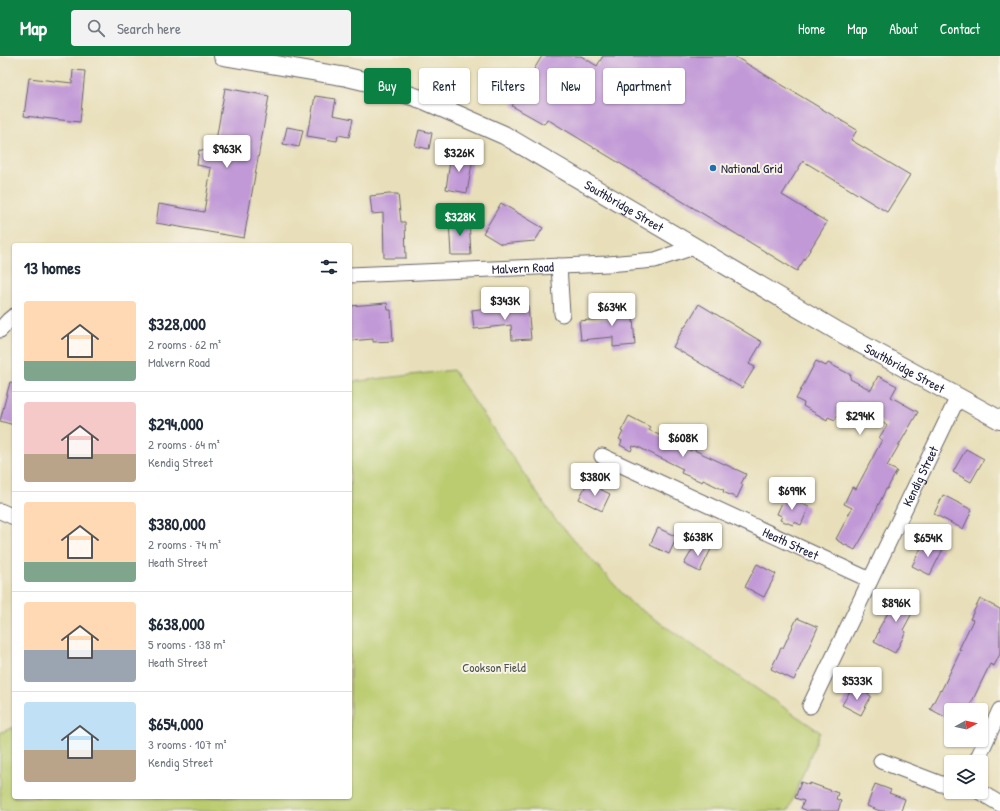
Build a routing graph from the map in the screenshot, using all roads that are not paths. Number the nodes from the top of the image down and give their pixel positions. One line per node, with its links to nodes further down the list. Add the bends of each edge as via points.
1 (223, 56): 2 (main road, Southbridge Street, via 347,77 424,100 504,135)
2 (694, 247): 3 (street, Malvern Road, via 655,260); 8 (main road, Southbridge Street, via 839,332)
3 (558, 266): 4 (street, Malvern Road); 5 (street)
4 (352, 275)
5 (562, 314)
6 (12, 318): 7 (street)
7 (0, 330)
8 (958, 397): 9 (main road, Southbridge Street); 13 (street, Kendig Street)
9 (1000, 420)
10 (602, 456): 13 (street, Heath Street)
11 (0, 512): 12 (street)
12 (12, 516)
13 (870, 580): 14 (street, Kendig Street)
14 (810, 706)
15 (1000, 710): 16 (street)
16 (979, 755)
17 (881, 760): 18 (street)
18 (944, 784)
19 (988, 797): 20 (street)
20 (1000, 804)

